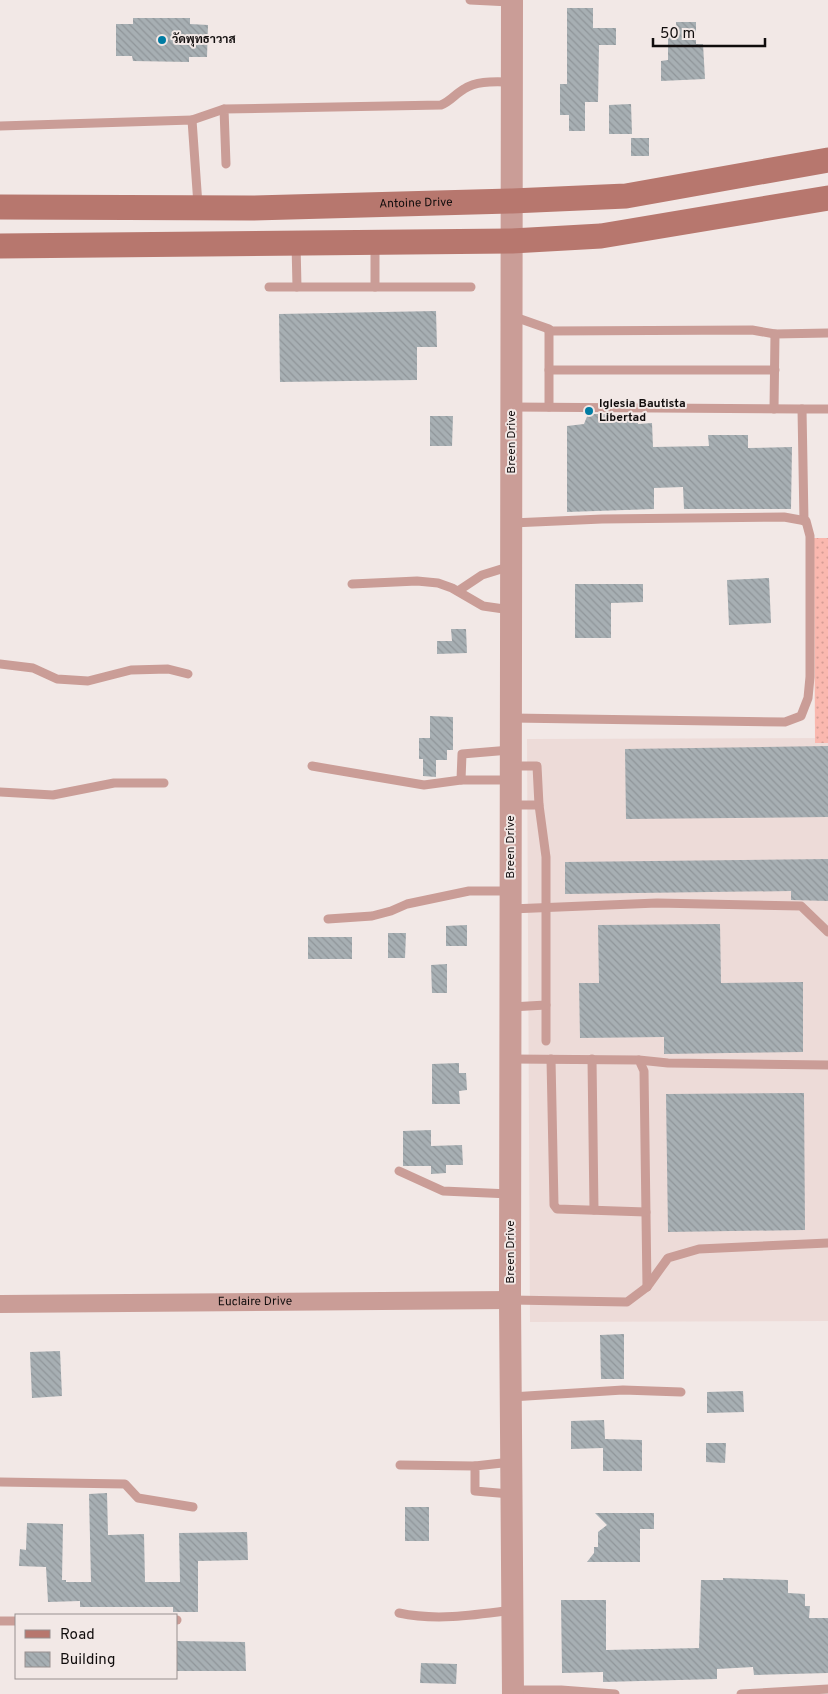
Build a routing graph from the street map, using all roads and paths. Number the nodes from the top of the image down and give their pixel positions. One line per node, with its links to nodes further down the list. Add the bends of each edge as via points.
1 (470, 0): 2 (lane)
2 (512, 1): 3 (street, Breen Drive)
3 (512, 82): 4 (lane, via 485,81 464,89 441,106); 11 (street, Breen Drive)
4 (224, 109): 5 (lane); 8 (lane)
5 (192, 120): 6 (lane); 14 (lane)
6 (0, 126)
7 (828, 160): 9 (main road, Antoine Drive)
8 (226, 164)
9 (791, 166): 11 (main road, Antoine Drive, via 626,196); 12 (main road)
10 (828, 198): 12 (main road)
11 (512, 201): 15 (main road, Antoine Drive); 16 (street, Breen Drive)
12 (798, 202): 16 (main road, via 601,236)
13 (0, 207): 14 (main road, Antoine Drive)
14 (198, 208): 15 (main road, Antoine Drive)
15 (252, 208): 19 (main road)
16 (512, 242): 18 (main road); 25 (street, Breen Drive)
17 (296, 243): 18 (main road); 19 (main road); 22 (lane)
18 (375, 243): 23 (lane)
19 (252, 244): 20 (main road)
20 (0, 246)
21 (269, 287): 22 (lane)
22 (297, 287): 23 (lane)
23 (374, 287): 24 (lane)
24 (471, 287)
25 (512, 316): 26 (lane); 31 (street, Breen Drive)
26 (549, 331): 28 (lane, via 752,330); 29 (lane)
27 (828, 333): 28 (lane)
28 (776, 334): 30 (lane)
29 (548, 370): 30 (lane); 32 (lane)
30 (775, 370): 33 (lane)
31 (512, 407): 32 (lane); 37 (street, Breen Drive)
32 (548, 407): 33 (lane)
33 (774, 409): 34 (lane)
34 (802, 409): 35 (lane); 36 (lane)
35 (828, 409)
36 (804, 521): 37 (lane, via 784,517); 44 (lane, via 810,536 810,678 808,698 801,716 785,722)
37 (512, 523): 38 (street, Breen Drive)
38 (512, 566): 40 (lane, via 482,576); 41 (street, Breen Drive)
39 (352, 584): 40 (lane, via 428,581 446,584)
40 (458, 591): 41 (lane, via 483,606)
41 (512, 610): 44 (street, Breen Drive)
42 (0, 664): 43 (lane, via 33,668 57,679 88,681 122,671 168,669)
43 (188, 674)
44 (512, 718): 45 (street, Breen Drive)
45 (511, 765): 47 (lane); 47 (lane, via 462,754); 50 (street, Breen Drive); 51 (lane, via 537,766)
46 (312, 766): 47 (lane, via 424,785)
47 (461, 780)
48 (164, 783): 49 (lane, via 114,783 53,795)
49 (0, 792)
50 (511, 805): 51 (lane); 52 (street, Breen Drive)
51 (539, 805): 53 (lane, via 546,857)
52 (511, 900): 53 (lane); 54 (lane, via 470,892 407,904 372,916); 57 (street, Breen Drive)
53 (546, 908): 55 (lane, via 657,903 801,906); 56 (lane)
54 (328, 919)
55 (828, 932)
56 (546, 1005): 57 (lane); 58 (lane)
57 (511, 1007): 59 (street, Breen Drive)
58 (546, 1041)
59 (511, 1059): 60 (lane); 65 (street, Breen Drive)
60 (551, 1059): 61 (lane); 66 (lane, via 554,1205 557,1209)
61 (592, 1059): 62 (lane); 66 (lane)
62 (639, 1060): 63 (lane); 67 (lane, via 644,1071)
63 (828, 1065)
64 (399, 1171): 65 (lane, via 443,1191)
65 (511, 1194): 70 (street, Breen Drive)
66 (594, 1210): 67 (lane)
67 (646, 1212): 69 (lane)
68 (828, 1243): 69 (lane, via 699,1249 668,1258)
69 (647, 1287): 70 (lane, via 627,1302)
70 (510, 1300): 71 (street, Euclaire Drive); 73 (street, Breen Drive)
71 (0, 1304)
72 (681, 1392): 73 (lane, via 623,1390)
73 (511, 1396): 74 (street, Breen Drive)
74 (512, 1462): 76 (lane); 78 (street, Breen Drive)
75 (400, 1465): 76 (lane)
76 (475, 1466): 78 (lane, via 475,1491)
77 (0, 1482): 79 (lane, via 125,1484 138,1498)
78 (512, 1494): 80 (street, Breen Drive)
79 (193, 1507)
80 (512, 1610): 81 (lane, via 454,1617); 85 (street, Breen Drive)
81 (399, 1613)
82 (15, 1621): 83 (lane)
83 (0, 1622)
84 (828, 1689): 87 (lane)
85 (513, 1692): 86 (lane, via 561,1690)
86 (615, 1694)
87 (741, 1694)

